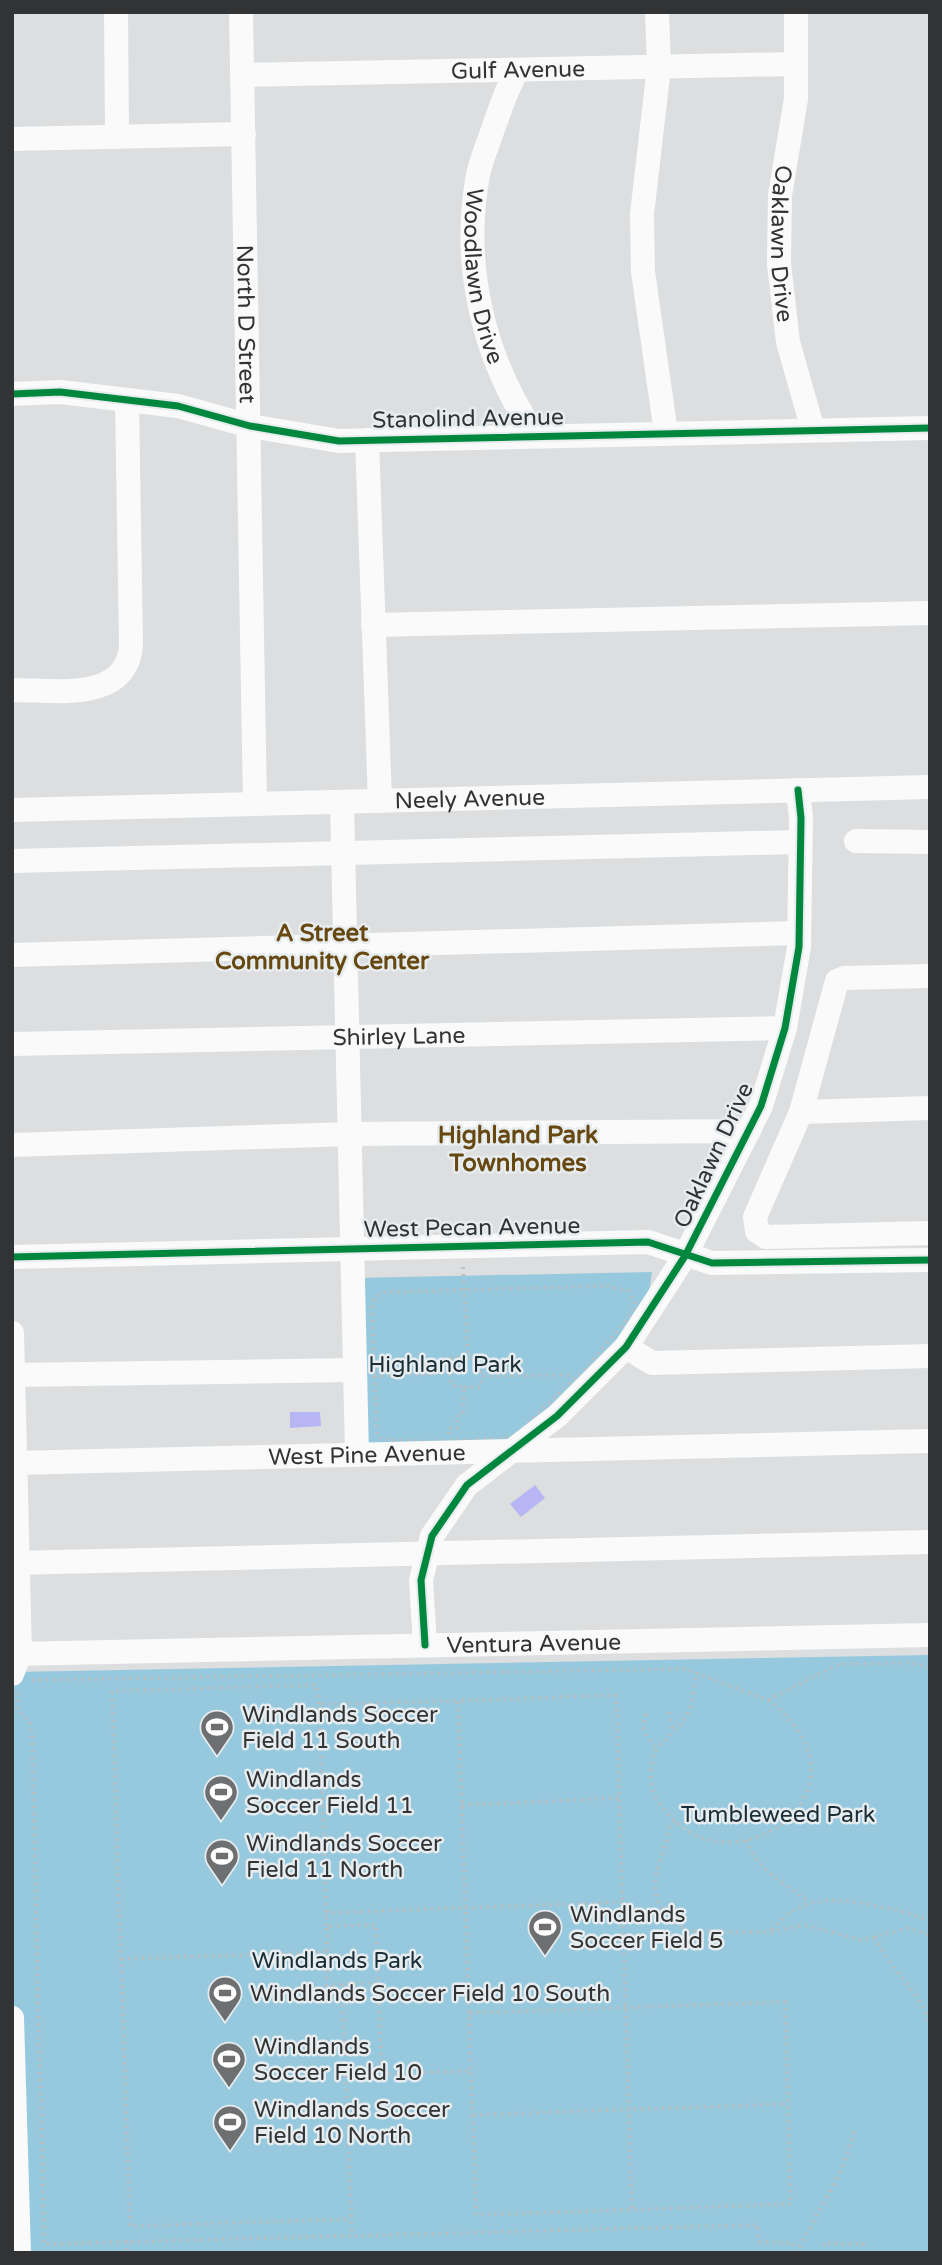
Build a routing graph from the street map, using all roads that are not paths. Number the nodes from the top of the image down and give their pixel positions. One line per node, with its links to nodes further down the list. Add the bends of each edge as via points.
1 (116, 12): 10 (street)
2 (241, 12): 8 (street, North D Street)
3 (657, 12): 6 (street)
4 (796, 12): 5 (street, Oaklawn Drive)
5 (795, 64): 6 (street, Gulf Avenue); 16 (street, Oaklawn Drive, via 796,99 780,195 779,264 788,342)
6 (659, 67): 7 (street, Gulf Avenue); 17 (street, via 642,215 643,272)
7 (518, 70): 8 (street, Gulf Avenue); 18 (street, Woodlawn Drive, via 508,85 478,174 471,244 487,342 512,402)
8 (242, 75): 9 (street, North D Street)
9 (244, 134): 10 (street); 14 (street, North D Street)
10 (117, 137): 11 (street)
11 (12, 139)
12 (12, 394): 13 (street, Stanolind Avenue)
13 (127, 400): 14 (street, Stanolind Avenue, via 178,406); 22 (street, via 128,665 114,681 92,688)
14 (250, 426): 19 (street, Stanolind Avenue); 27 (street, North D Street)
15 (930, 428): 16 (street, Stanolind Avenue)
16 (813, 430): 17 (street, Stanolind Avenue)
17 (666, 433): 18 (street, Stanolind Avenue)
18 (536, 436): 19 (street, Stanolind Avenue)
19 (367, 440): 21 (street)
20 (930, 613): 21 (street)
21 (373, 625): 25 (street)
22 (12, 690)
23 (930, 788): 24 (street, Neely Avenue)
24 (798, 790): 25 (street, Neely Avenue); 30 (street, Oaklawn Drive)
25 (380, 801): 26 (street, Neely Avenue)
26 (342, 802): 27 (street, Neely Avenue); 32 (street)
27 (255, 804): 28 (street, Neely Avenue)
28 (12, 810)
29 (856, 841): 31 (street)
30 (800, 842): 32 (street); 34 (street, Oaklawn Drive)
31 (930, 842)
32 (343, 854): 33 (street); 35 (street)
33 (12, 861)
34 (799, 933): 35 (street); 38 (street, Oaklawn Drive)
35 (346, 946): 36 (street); 39 (street)
36 (12, 956)
37 (930, 976): 42 (street, via 837,981)
38 (785, 1027): 39 (street, Shirley Lane); 43 (street, Oaklawn Drive)
39 (348, 1037): 40 (street, Shirley Lane); 44 (street)
40 (12, 1044)
41 (930, 1108): 42 (street)
42 (801, 1112): 46 (street, via 755,1217 757,1231 766,1237)
43 (749, 1131): 44 (street); 48 (street, Oaklawn Drive)
44 (350, 1134): 45 (street); 47 (street)
45 (12, 1145)
46 (930, 1233)
47 (352, 1249): 48 (street, West Pecan Avenue, via 648,1242); 49 (street, West Pecan Avenue); 54 (street)
48 (685, 1256): 50 (street, West Pecan Avenue, via 712,1263); 52 (street, Oaklawn Drive)
49 (12, 1257)
50 (930, 1260)
51 (12, 1333): 55 (street)
52 (626, 1347): 53 (street, via 652,1363); 57 (street, Oaklawn Drive, via 584,1379 557,1416)
53 (930, 1356)
54 (361, 1374): 55 (street); 58 (street)
55 (13, 1375): 59 (street)
56 (930, 1441): 57 (street, West Pine Avenue)
57 (510, 1451): 58 (street, West Pine Avenue, via 449,1446); 61 (street, Oaklawn Drive, via 467,1485 432,1536)
58 (357, 1455): 59 (street, West Pine Avenue)
59 (14, 1463): 62 (street)
60 (930, 1542): 61 (street)
61 (428, 1552): 62 (street); 64 (street, Oaklawn Drive, via 421,1580)
62 (15, 1563): 65 (street)
63 (930, 1635): 64 (street, Ventura Avenue)
64 (425, 1646): 65 (street, Ventura Avenue)
65 (18, 1670)
66 (12, 2018): 67 (street)
67 (19, 2253)

